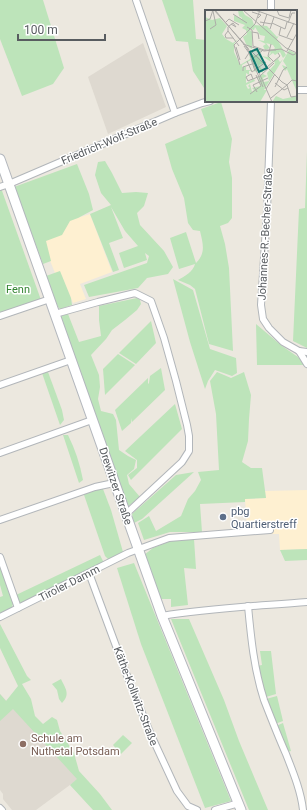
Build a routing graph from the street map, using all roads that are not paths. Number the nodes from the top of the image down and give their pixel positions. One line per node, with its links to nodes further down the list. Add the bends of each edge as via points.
1 (136, 0): 4 (street)
2 (206, 102): 4 (street, Friedrich-Wolf-Straße)
3 (271, 102): 10 (street, Johannes-R.-Becher-Straße, via 263,319 283,342)
4 (175, 113): 6 (street, Friedrich-Wolf-Straße)
5 (0, 159): 6 (street, Drewitzer Straße)
6 (5, 186): 7 (street, Drewitzer Straße)
7 (50, 299): 8 (street, Drewitzer Straße); 9 (street)
8 (55, 314): 12 (street, Drewitzer Straße); 18 (street, via 135,293 151,301 176,381 189,451 182,462)
9 (0, 316)
10 (299, 351): 11 (street, Johannes-R.-Becher-Straße); 13 (street, Johannes-R.-Becher-Straße)
11 (307, 352)
12 (70, 360): 14 (street); 15 (street, Drewitzer Straße)
13 (307, 364)
14 (0, 385)
15 (92, 420): 16 (street); 17 (street, Drewitzer Straße)
16 (0, 453)
17 (114, 483): 18 (street, Drewitzer Straße); 19 (street, via 95,487)
18 (126, 514): 21 (street, Drewitzer Straße)
19 (0, 520)
20 (270, 530): 21 (street, Tiroler Damm, via 173,538)
21 (138, 549): 23 (street, Tiroler Damm); 27 (street, Drewitzer Straße)
22 (0, 557): 26 (street)
23 (89, 573): 26 (street, Tiroler Damm); 32 (street, Käthe-Kollwitz-Straße, via 151,735 179,794 188,806)
24 (307, 602): 25 (street)
25 (248, 606): 27 (street); 34 (street, via 255,666 264,698 295,778)
26 (18, 608): 28 (street, Tiroler Damm)
27 (162, 616): 29 (street, Drewitzer Straße)
28 (0, 617)
29 (240, 807): 33 (street)
30 (0, 808): 31 (street)
31 (2, 810)
32 (197, 810)
33 (215, 810)
34 (303, 810)

